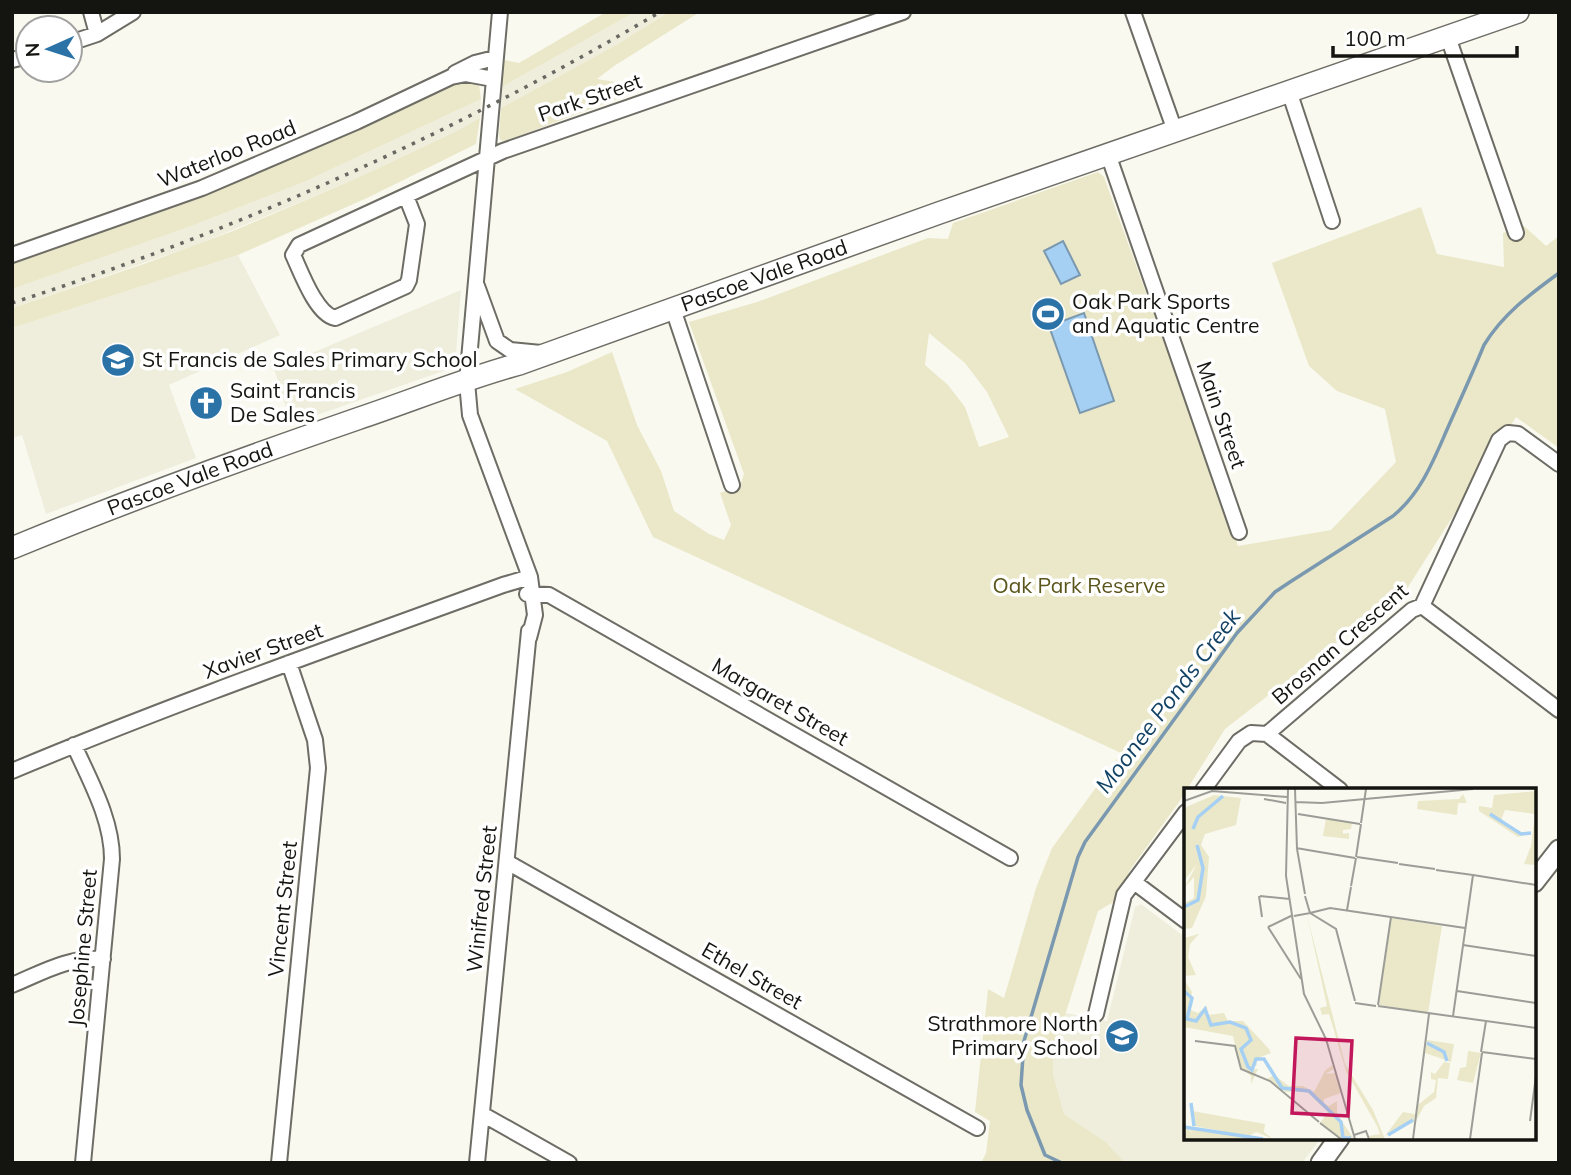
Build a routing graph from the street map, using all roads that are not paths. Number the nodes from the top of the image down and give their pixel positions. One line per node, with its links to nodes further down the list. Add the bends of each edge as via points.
1 (91, 12): 7 (street)
2 (133, 12): 7 (street)
3 (500, 12): 10 (street, Winifred Street)
4 (903, 12): 16 (street, Park Street)
5 (1133, 12): 14 (street)
6 (1518, 12): 8 (main road, Pascoe Vale Road)
7 (97, 34): 9 (street)
8 (1448, 37): 13 (main road, Pascoe Vale Road); 19 (street)
9 (84, 38)
10 (495, 58): 11 (street, Waterloo Road, via 466,66); 12 (street, Winifred Street)
11 (451, 77): 12 (street, Waterloo Road, via 466,74); 20 (street, Waterloo Road, via 202,188)
12 (493, 79): 16 (street, Winifred Street)
13 (1289, 91): 14 (main road, Pascoe Vale Road); 18 (street)
14 (1175, 131): 15 (main road, Pascoe Vale Road)
15 (1108, 154): 22 (main road, Pascoe Vale Road); 27 (street, Main Street)
16 (488, 157): 17 (street, Park Street); 21 (street, Winifred Street)
17 (406, 196): 17 (street, Park Street, via 299,245 293,255 328,316 335,318 401,290 410,280 417,229)
18 (1332, 220)
19 (1516, 233)
20 (12, 255)
21 (475, 281): 23 (street, via 497,341 510,350); 24 (street, Winifred Street)
22 (673, 309): 23 (main road, Pascoe Vale Road); 26 (street)
23 (548, 354): 24 (main road, Pascoe Vale Road)
24 (467, 382): 28 (main road, Pascoe Vale Road, via 223,467); 29 (street, Winifred Street, via 470,415)
25 (1559, 464): 31 (street, Brosnan Crescent, via 1518,434 1508,433 1499,440)
26 (732, 485)
27 (1239, 532)
28 (12, 548)
29 (526, 578): 30 (street, Winifred Street); 32 (street, Xavier Street)
30 (530, 594): 41 (street, Margaret Street, via 549,595); 42 (street, Winifred Street)
31 (1422, 607): 33 (street); 34 (street, Brosnan Crescent, via 1412,610)
32 (289, 663): 35 (street, Xavier Street); 53 (street, Vincent Street, via 316,740 318,768)
33 (1559, 710)
34 (1267, 734): 37 (street, Brosnan Crescent, via 1251,733 1239,741); 38 (street)
35 (74, 744): 36 (street, Xavier Street); 46 (street, Josephine Street, via 112,841)
36 (12, 771)
37 (1204, 788)
38 (1337, 788)
39 (1184, 815): 44 (street)
40 (1559, 850): 43 (main road)
41 (1010, 858)
42 (507, 862): 49 (street, Winifred Street); 50 (street, Ethel Street)
43 (1536, 879)
44 (1134, 882): 45 (street); 48 (street, via 1124,895)
45 (1184, 920)
46 (103, 959): 47 (street, via 64,963); 52 (street, Josephine Street)
47 (12, 985)
48 (1096, 1014)
49 (482, 1114): 54 (street, Winifred Street); 55 (street)
50 (977, 1128)
51 (1338, 1140): 56 (main road)
52 (83, 1163)
53 (279, 1163)
54 (477, 1163)
55 (569, 1163)
56 (1321, 1163)

